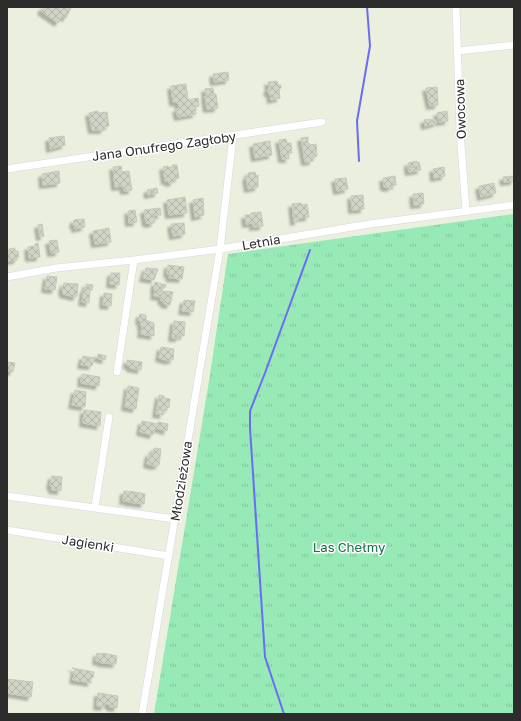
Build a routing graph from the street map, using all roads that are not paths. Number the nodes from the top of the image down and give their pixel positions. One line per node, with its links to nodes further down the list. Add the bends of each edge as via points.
1 (456, 7): 3 (street, Owocowa)
2 (514, 45): 3 (street)
3 (457, 51): 8 (street, Owocowa)
4 (322, 122): 5 (street, Jana Onufrego Zagłoby)
5 (233, 136): 6 (street, Jana Onufrego Zagłoby); 9 (street, Młodzieżowa)
6 (7, 168)
7 (514, 205): 8 (street, Letnia)
8 (466, 211): 9 (street, Letnia)
9 (220, 249): 10 (street, Letnia); 16 (street, Młodzieżowa)
10 (134, 260): 11 (street, Letnia); 12 (street)
11 (7, 276)
12 (117, 372)
13 (109, 417): 15 (street)
14 (7, 496): 15 (street)
15 (96, 508): 16 (street)
16 (175, 519): 18 (street, Młodzieżowa)
17 (7, 530): 18 (street, Jagienki)
18 (169, 556): 19 (street, Młodzieżowa)
19 (142, 714)

